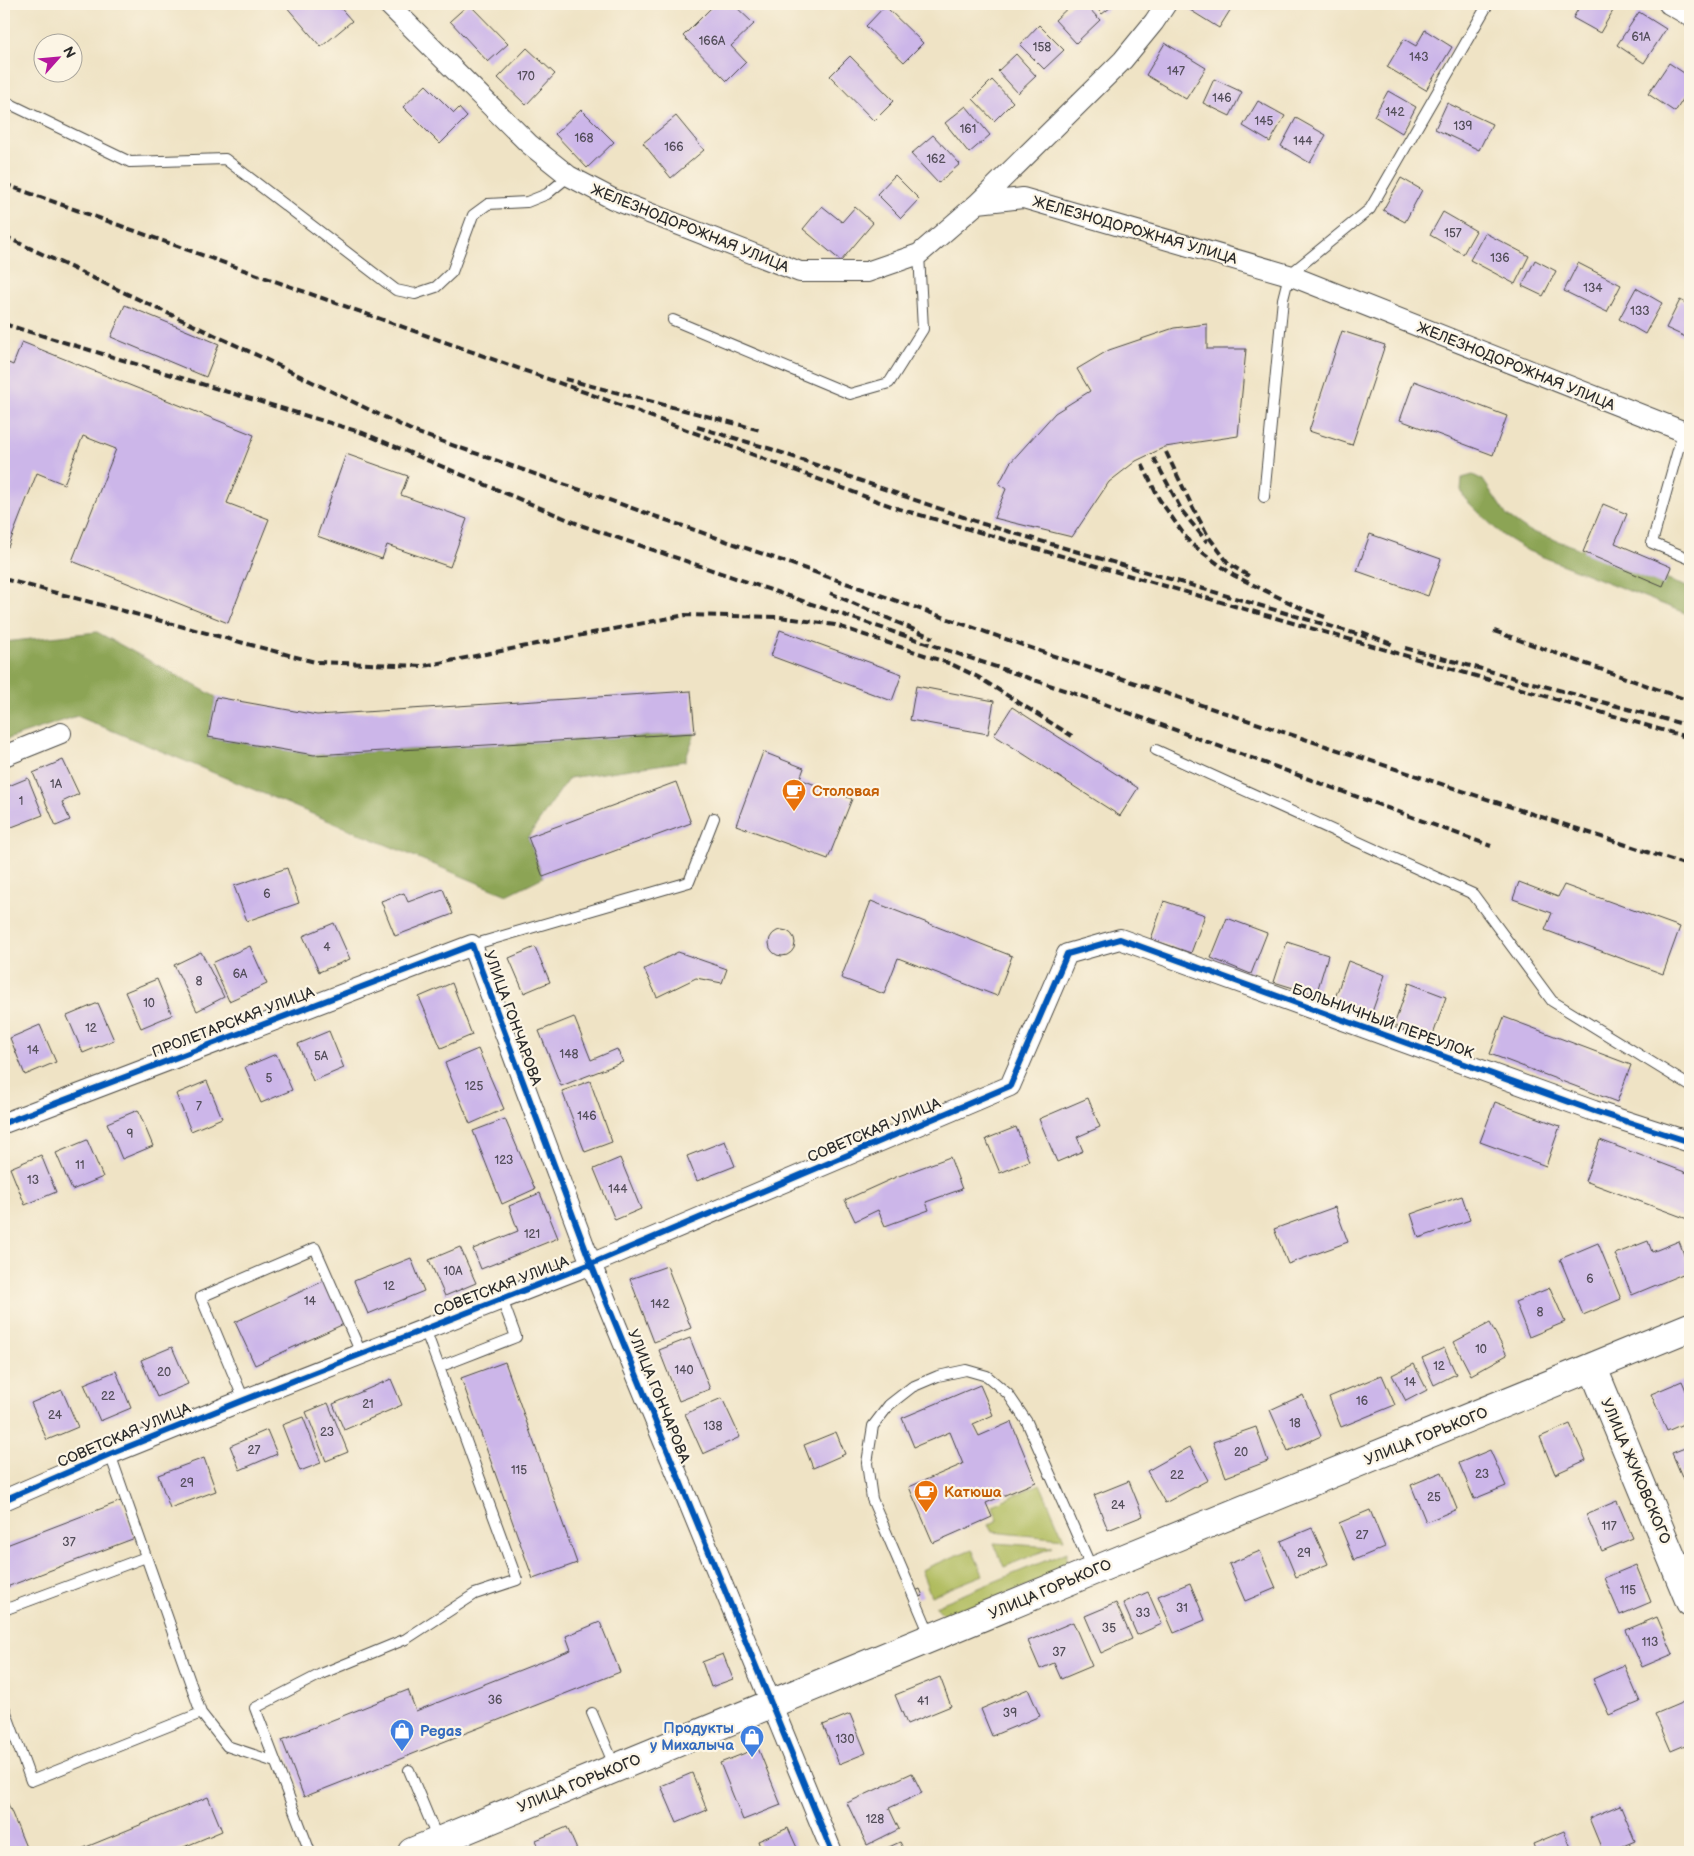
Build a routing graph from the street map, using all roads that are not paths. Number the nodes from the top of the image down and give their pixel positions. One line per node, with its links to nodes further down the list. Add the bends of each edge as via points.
1 (388, 4): 7 (street, ЖЕЛЕЗНОДОРОЖНАЯ УЛИЦА, via 529,144)
2 (1166, 4): 8 (street, via 1123,60)
3 (1488, 4): 10 (lane, via 1370,209)
4 (1669, 4): 5 (street)
5 (1690, 16)
6 (4, 101): 7 (lane, via 130,162 224,159 396,290 415,294 436,287 452,272 473,215 488,204 527,202 547,194)
7 (569, 176): 9 (street, ЖЕЛЕЗНОДОРОЖНАЯ УЛИЦА, via 613,200 800,272 867,272)
8 (978, 203): 9 (street, ЖЕЛЕЗНОДОРОЖНАЯ УЛИЦА); 10 (street, ЖЕЛЕЗНОДОРОЖНАЯ УЛИЦА, via 1023,198)
9 (918, 254): 11 (lane, via 923,329 889,382 850,394)
10 (1289, 275): 12 (street, ЖЕЛЕЗНОДОРОЖНАЯ УЛИЦА); 13 (lane, via 1282,299)
11 (673, 320)
12 (1686, 433): 14 (lane, via 1652,543)
13 (1264, 497)
14 (1690, 559)
15 (61, 733): 17 (street)
16 (1156, 750): 21 (lane, via 1473,894 1552,1001)
17 (4, 756)
18 (714, 818): 19 (lane, via 689,882)
19 (472, 945): 22 (street, ПРОЛЕТАРСКАЯ УЛИЦА); 24 (street, УЛИЦА ГОНЧАРОВА)
20 (1067, 954): 23 (street, БОЛЬНИЧНЫЙ ПЕРЕУЛОК, via 1120,939 1594,1111); 24 (street, СОВЕТСКАЯ УЛИЦА, via 1010,1086)
21 (1690, 1086)
22 (4, 1123)
23 (1690, 1142)
24 (591, 1264): 25 (street, СОВЕТСКАЯ УЛИЦА); 39 (street, УЛИЦА ГОНЧАРОВА)
25 (502, 1299): 27 (street, СОВЕТСКАЯ УЛИЦА); 29 (lane, via 516,1337)
26 (1690, 1327): 30 (street, УЛИЦА ГОРЬКОГО)
27 (425, 1329): 28 (street, СОВЕТСКАЯ УЛИЦА); 29 (lane)
28 (362, 1353): 31 (street, СОВЕТСКАЯ УЛИЦА); 31 (lane, via 315,1248 201,1297)
29 (439, 1367): 43 (lane, via 517,1580 475,1594 406,1639 321,1674 255,1708)
30 (1593, 1368): 35 (street, УЛИЦА ГОРЬКОГО); 36 (street, УЛИЦА ЖУКОВСКОГО)
31 (244, 1400): 32 (street, СОВЕТСКАЯ УЛИЦА)
32 (110, 1454): 33 (street, СОВЕТСКАЯ УЛИЦА); 34 (lane)
33 (4, 1500)
34 (146, 1557): 37 (lane); 41 (lane)
35 (1093, 1571): 38 (street, УЛИЦА ГОРЬКОГО); 38 (lane, via 1027,1422 1008,1394 987,1376 966,1370 938,1376 912,1387 889,1404 873,1426 867,1463 872,1499)
36 (1690, 1602)
37 (4, 1610)
38 (931, 1638): 39 (street, УЛИЦА ГОРЬКОГО)
39 (772, 1703): 44 (street, УЛИЦА ГОРЬКОГО); 49 (street, УЛИЦА ГОНЧАРОВА)
40 (4, 1708): 41 (lane, via 31,1781)
41 (201, 1712): 43 (lane, via 227,1746)
42 (592, 1712): 44 (lane)
43 (275, 1762): 47 (lane)
44 (616, 1768): 46 (street, УЛИЦА ГОРЬКОГО)
45 (410, 1770): 46 (lane)
46 (438, 1841): 48 (street, УЛИЦА ГОРЬКОГО)
47 (310, 1852)
48 (412, 1852)
49 (832, 1852)

